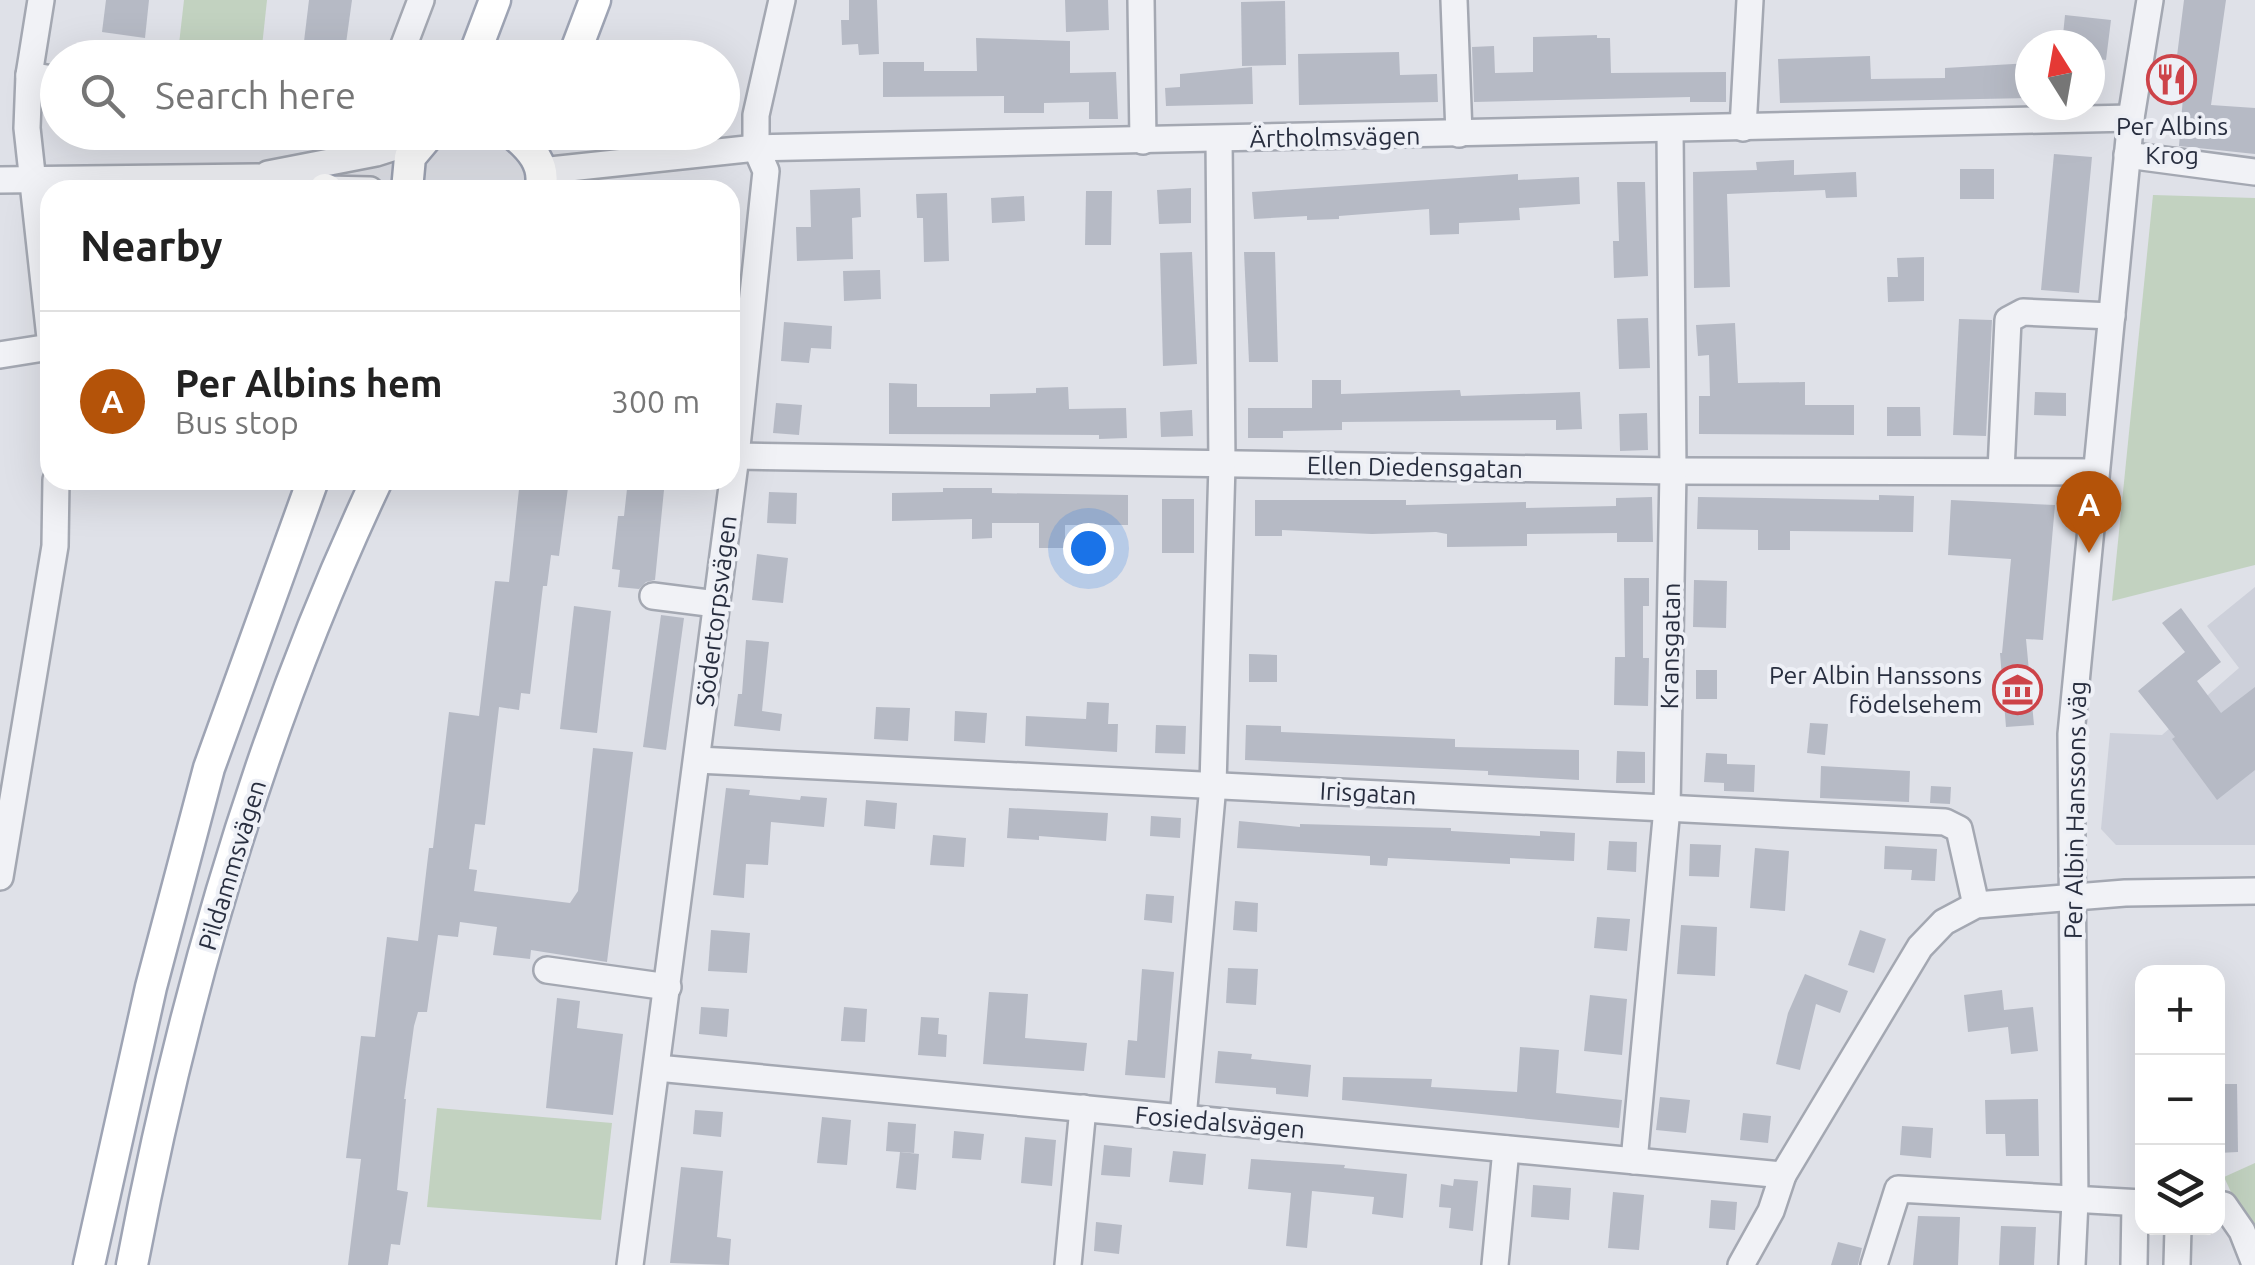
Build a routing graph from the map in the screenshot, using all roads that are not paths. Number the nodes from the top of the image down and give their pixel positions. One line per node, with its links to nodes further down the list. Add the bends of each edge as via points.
1 (41, 0): 13 (street)
2 (421, 0): 10 (street)
3 (495, 0): 11 (main road)
4 (595, 0): 12 (main road)
5 (782, 0): 21 (street, Södertorpsvägen, via 756,115)
6 (1141, 0): 20 (street)
7 (1454, 0): 18 (street)
8 (1750, 0): 16 (street)
9 (2150, 0): 15 (street, Per Albin Hanssons väg)
10 (406, 40)
11 (480, 40)
12 (579, 40)
13 (29, 75): 14 (street); 30 (street)
14 (40, 77)
15 (2131, 118): 16 (street, Ärtholmsvägen); 26 (street, Per Albin Hanssons väg)
16 (1743, 128): 17 (street, Ärtholmsvägen)
17 (1670, 130): 18 (street, Ärtholmsvägen); 41 (street, Kransgatan)
18 (1459, 134): 19 (street, Ärtholmsvägen)
19 (1220, 140): 20 (street, Ärtholmsvägen); 40 (street)
20 (1143, 141): 21 (street, Ärtholmsvägen)
21 (756, 148): 22 (street, Ärtholmsvägen); 36 (street, Södertorpsvägen, via 766,171)
22 (740, 149)
23 (387, 150): 29 (street)
24 (416, 150): 33 (main road)
25 (729, 150): 27 (street, Ärtholmsvägen)
26 (2127, 154): 28 (street); 35 (street, Per Albin Hanssons väg)
27 (541, 164)
28 (2255, 172)
29 (258, 177): 30 (street); 32 (street)
30 (33, 179): 31 (street); 34 (street)
31 (0, 180)
32 (274, 180)
33 (407, 180)
34 (40, 244)
35 (2112, 316): 42 (street, via 2023,312 2008,320); 43 (street, Per Albin Hanssons väg)
36 (740, 336)
37 (40, 348): 38 (street)
38 (0, 354)
39 (740, 456): 40 (street, Ellen Diedensgatan)
40 (1222, 464): 41 (street, Ellen Diedensgatan); 51 (street)
41 (1672, 471): 42 (street, Ellen Diedensgatan); 52 (street, Kransgatan)
42 (2001, 471): 43 (street, Ellen Diedensgatan)
43 (2094, 472): 55 (street, Per Albin Hanssons väg, via 2071,734)
44 (56, 490): 53 (street, via 56,546)
45 (310, 490): 71 (main road, Pildammsvägen, via 210,768 151,987)
46 (373, 490): 72 (main road, Pildammsvägen, via 307,640 215,914)
47 (731, 490): 49 (street, Södertorpsvägen)
48 (653, 596): 49 (street)
49 (716, 604): 50 (street, Södertorpsvägen)
50 (697, 760): 51 (street, Irisgatan); 58 (street, Södertorpsvägen)
51 (1213, 785): 52 (street, Irisgatan); 61 (street)
52 (1667, 808): 56 (street, Irisgatan, via 1946,822 1960,829); 63 (street, Kransgatan)
53 (0, 877)
54 (2255, 891): 55 (street)
55 (2072, 896): 56 (street); 65 (street, Per Albin Hanssons väg)
56 (1976, 906): 64 (street, via 1944,922 1920,948)
57 (547, 970): 58 (street)
58 (668, 987): 59 (street, Södertorpsvägen)
59 (657, 1068): 60 (street, Fosiedalsvägen); 73 (street, Södertorpsvägen)
60 (1083, 1108): 61 (street, Fosiedalsvägen); 74 (street)
61 (1184, 1118): 62 (street, Fosiedalsvägen)
62 (1506, 1149): 63 (street, Fosiedalsvägen); 75 (street)
63 (1634, 1161): 64 (street, Fosiedalsvägen)
64 (1783, 1175): 76 (street)
65 (2075, 1201): 66 (street); 77 (street, via 1898,1189); 78 (street, Per Albin Hanssons väg)
66 (2135, 1203)
67 (2225, 1206): 70 (street)
68 (2136, 1235): 79 (street)
69 (2178, 1235): 80 (street)
70 (2255, 1264)
71 (89, 1265)
72 (132, 1265)
73 (630, 1265)
74 (1068, 1265)
75 (1494, 1265)
76 (1742, 1265)
77 (1874, 1265)
78 (2072, 1265)
79 (2134, 1265)
80 (2177, 1265)

